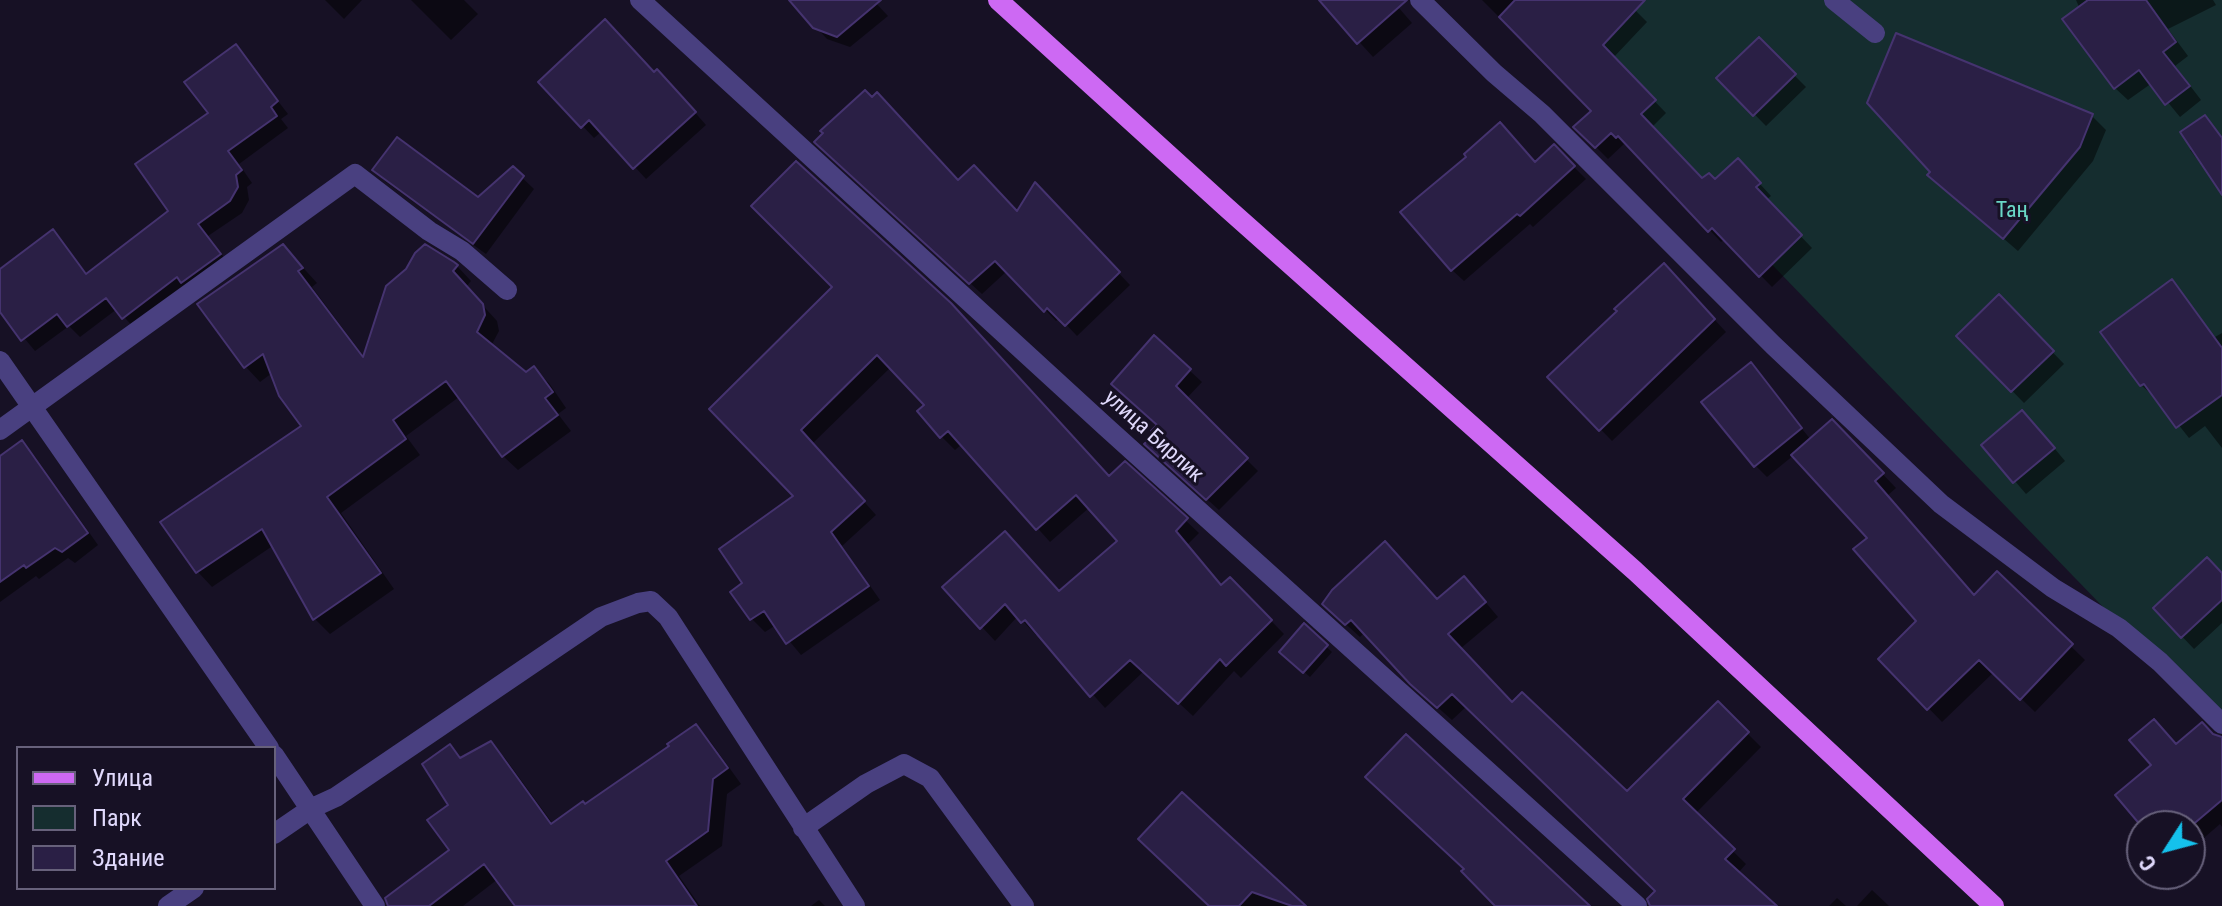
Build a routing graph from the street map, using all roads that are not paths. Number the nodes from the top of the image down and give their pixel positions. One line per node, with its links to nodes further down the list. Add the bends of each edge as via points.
1 (640, 0): 21 (street, улица Бирлик)
2 (998, 0): 22 (main road, via 1635,571)
3 (1420, 0): 10 (street, via 1941,504 2053,588 2119,628)
4 (1834, 0): 5 (street)
5 (1875, 33)
6 (507, 290): 8 (street, via 355,174)
7 (0, 361): 8 (street)
8 (31, 409): 9 (street); 11 (street)
9 (0, 430)
10 (2222, 724)
11 (268, 746)
12 (276, 758): 13 (street)
13 (312, 808): 14 (street, via 336,797 601,617 651,601 668,617); 15 (street); 18 (street)
14 (803, 828): 19 (street); 20 (street, via 904,764 930,778)
15 (276, 833)
16 (191, 890): 17 (street)
17 (168, 906)
18 (375, 906)
19 (855, 906)
20 (1024, 906)
21 (1637, 906)
22 (1994, 906)

